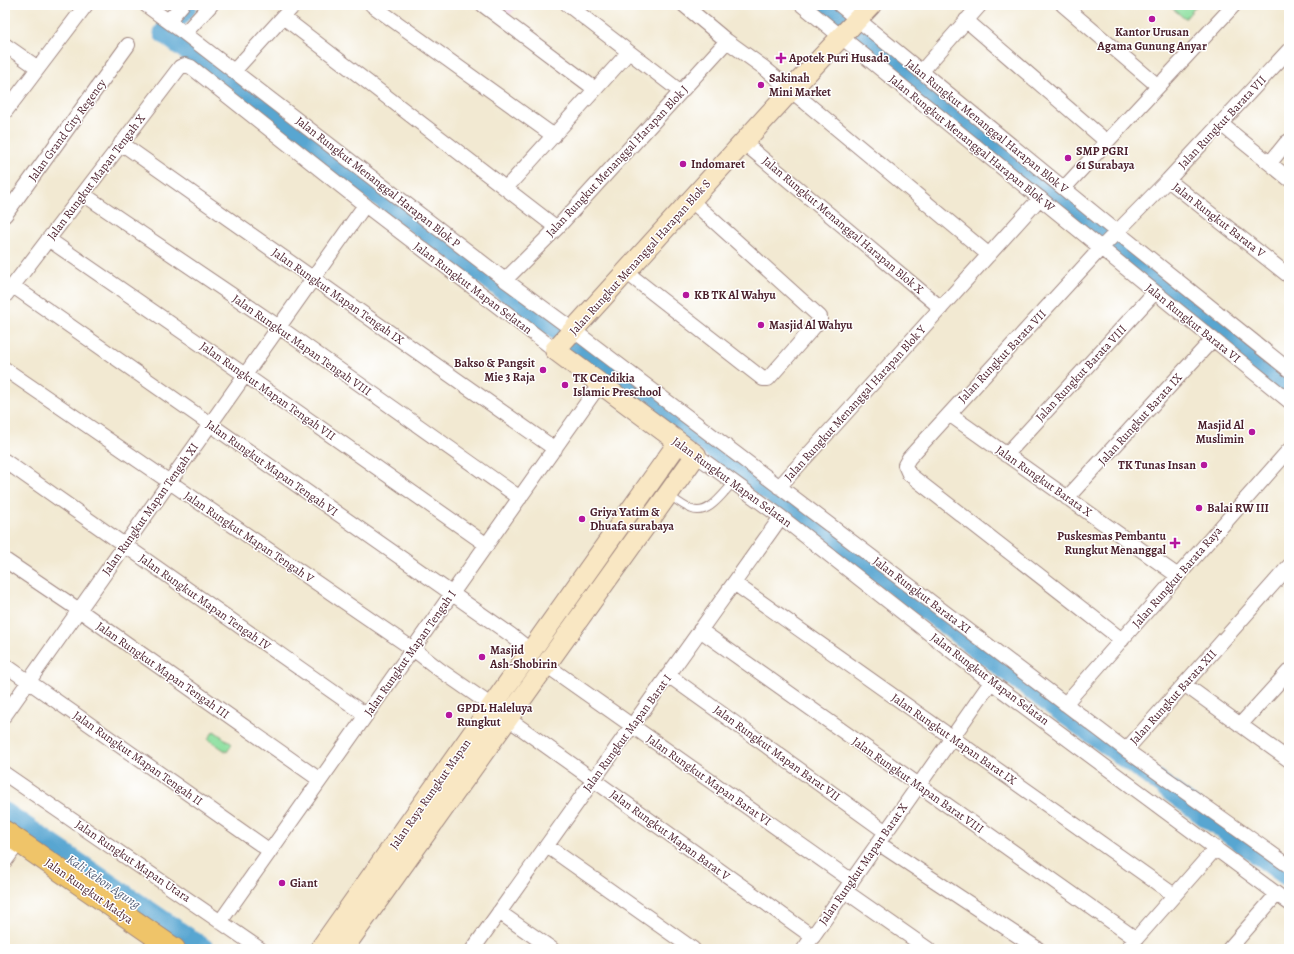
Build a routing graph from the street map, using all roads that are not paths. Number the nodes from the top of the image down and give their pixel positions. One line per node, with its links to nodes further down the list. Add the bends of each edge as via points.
1 (86, 5): 25 (street)
2 (146, 5): 18 (street, Jalan Rungkut Menanggal Harapan Blok P)
3 (182, 5): 18 (street)
4 (210, 5): 18 (street)
5 (294, 5): 15 (street)
6 (372, 5): 34 (street)
7 (483, 5): 29 (street)
8 (568, 5): 22 (street)
9 (684, 5): 19 (street)
10 (802, 5): 17 (street)
11 (840, 5): 17 (street)
12 (980, 5): 16 (street)
13 (1234, 5): 28 (street)
14 (1071, 7): 28 (street)
15 (283, 17): 26 (street); 42 (street)
16 (966, 20): 27 (street); 35 (street)
17 (854, 24): 27 (street, Jalan Rungkut Menanggal Harapan Blok V); 30 (street, Jalan Rungkut Menanggal Harapan Blok S); 45 (street, Jalan Rungkut Menanggal Harapan Blok W)
18 (176, 27): 26 (street, Jalan Rungkut Menanggal Harapan Blok P)
19 (727, 41): 30 (street); 31 (street, Jalan Rungkut Menanggal Harapan Blok J)
20 (5, 45): 25 (street)
21 (128, 45): 48 (street, Jalan Grand City Regency)
22 (628, 52): 29 (street); 31 (street)
23 (1289, 52): 33 (street, Jalan Rungkut Barata VII)
24 (191, 67): 37 (street, Jalan Rungkut Mapan Tengah X, via 180,67); 47 (street, Jalan Rungkut Mapan Selatan)
25 (38, 68): 32 (street)
26 (234, 71): 56 (street, Jalan Rungkut Menanggal Harapan Blok P)
27 (921, 72): 43 (street, Jalan Rungkut Menanggal Harapan Blok V)
28 (1158, 86): 35 (street)
29 (595, 89): 34 (street)
30 (791, 90): 38 (street, Jalan Rungkut Menanggal Harapan Blok S); 52 (street)
31 (680, 92): 49 (street, Jalan Rungkut Menanggal Harapan Blok J)
32 (5, 112)
33 (1221, 124): 39 (street); 41 (street, Jalan Rungkut Barata VII)
34 (554, 136): 42 (street)
35 (1106, 142): 43 (street)
36 (1289, 142): 39 (street)
37 (121, 143): 44 (street, Jalan Rungkut Mapan Tengah X); 55 (street, Jalan Rungkut Mapan Tengah IX)
38 (744, 143): 46 (street, Jalan Rungkut Menanggal Harapan Blok S); 59 (street, Jalan Rungkut Menanggal Harapan Blok X)
39 (1270, 163): 40 (street)
40 (1289, 179)
41 (1168, 180): 51 (street, Jalan Rungkut Barata VII); 54 (street, Jalan Rungkut Barata V)
42 (506, 188): 49 (street)
43 (1064, 188): 51 (street, Jalan Rungkut Menanggal Harapan Blok V)
44 (83, 194): 50 (street, Jalan Rungkut Mapan Tengah X); 60 (street, Jalan Rungkut Mapan Tengah VIII)
45 (1040, 198): 51 (street, Jalan Rungkut Menanggal Harapan Blok W); 52 (street, Jalan Rungkut Menanggal Harapan Blok Y)
46 (691, 201): 53 (street, Jalan Rungkut Menanggal Harapan Blok S); 53 (street, via 820,317 768,379 764,379)
47 (365, 205): 55 (street, Jalan Rungkut Mapan Tengah XI); 62 (street, Jalan Rungkut Mapan Selatan)
48 (5, 214)
49 (557, 228): 56 (street, Jalan Rungkut Menanggal Harapan Blok J)
50 (48, 239): 57 (street, Jalan Rungkut Mapan Tengah X); 65 (street, Jalan Rungkut Mapan Tengah VII)
51 (1109, 241): 58 (street, Jalan Rungkut Barata VI); 64 (street, Jalan Rungkut Barata VI); 68 (street, Jalan Rungkut Barata VII)
52 (989, 255): 59 (street, Jalan Rungkut Menanggal Harapan Blok Y)
53 (626, 272): 62 (street, Jalan Rungkut Menanggal Harapan Blok S)
54 (1289, 276)
55 (314, 278): 60 (street, Jalan Rungkut Mapan Tengah XI); 71 (street, Jalan Rungkut Mapan Tengah IX)
56 (505, 280): 62 (street, Jalan Rungkut Menanggal Harapan Blok P)
57 (9, 291): 69 (street, Jalan Rungkut Mapan Tengah VI)
58 (1155, 292): 61 (street, Jalan Rungkut Barata VI); 74 (street, Jalan Rungkut Barata VIII)
59 (941, 308): 78 (street, Jalan Rungkut Menanggal Harapan Blok Y)
60 (279, 328): 65 (street, Jalan Rungkut Mapan Tengah XI); 80 (street, Jalan Rungkut Mapan Tengah VIII)
61 (1213, 339): 67 (street, Jalan Rungkut Barata VI); 81 (street, Jalan Rungkut Barata IX)
62 (565, 340): 66 (street, Jalan Rungkut Mapan Selatan); 78 (street, Jalan Rungkut Menanggal Harapan Blok Y)
63 (5, 369): 76 (street, Jalan Rungkut Mapan Tengah V)
64 (1289, 370)
65 (246, 375): 69 (street, Jalan Rungkut Mapan Tengah XI); 84 (street, Jalan Rungkut Mapan Tengah VII)
66 (600, 384): 70 (street, Jalan Rungkut Mapan Selatan); 71 (street, Jalan Rungkut Mapan Tengah I)
67 (1289, 401)
68 (949, 414): 74 (street, Jalan Rungkut Barata X); 92 (street, Jalan Rungkut Barata VII, via 909,458 905,465 909,474)
69 (210, 425): 76 (street, Jalan Rungkut Mapan Tengah XI); 89 (street, Jalan Rungkut Mapan Tengah VI)
70 (678, 443): 73 (street, Jalan Rungkut Mapan Selatan); 94 (street, Jalan Raya Rungkut Mapan)
71 (555, 449): 80 (street, Jalan Rungkut Mapan Tengah I)
72 (1289, 450): 87 (street, Jalan Rungkut Barata Raya)
73 (696, 455): 77 (street, Jalan Rungkut Mapan Selatan); 79 (street, Jalan Raya Rungkut Mapan)
74 (1006, 455): 81 (street, Jalan Rungkut Barata X)
75 (5, 461): 83 (street, Jalan Rungkut Mapan Tengah IV)
76 (170, 482): 83 (street, Jalan Rungkut Mapan Tengah XI); 93 (street, Jalan Rungkut Mapan Tengah V)
77 (734, 482): 79 (lane, via 705,510 690,509); 82 (street, Jalan Rungkut Mapan Selatan)
78 (779, 487): 102 (street, Jalan Rungkut Barata XI)
79 (667, 494): 96 (street, Jalan Raya Rungkut Mapan)
80 (520, 498): 84 (street, Jalan Rungkut Mapan Tengah I)
81 (1067, 498): 87 (street, Jalan Rungkut Barata X)
82 (781, 517): 88 (street, Jalan Rungkut Mapan Barat I); 100 (street, Jalan Rungkut Mapan Selatan)
83 (125, 545): 90 (street, Jalan Rungkut Mapan Tengah XI); 105 (street, Jalan Rungkut Mapan Tengah IV)
84 (486, 545): 89 (street, Jalan Rungkut Mapan Tengah I)
85 (5, 560): 90 (street, Jalan Rungkut Mapan Tengah III)
86 (1289, 566): 101 (street, Jalan Rungkut Barata XII)
87 (1178, 576): 92 (street, Jalan Rungkut Barata Raya)
88 (734, 583): 91 (street, Jalan Rungkut Mapan Barat I); 109 (street, Jalan Rungkut Mapan Barat IX)
89 (452, 594): 93 (street, Jalan Rungkut Mapan Tengah I); 94 (street, Jalan Rungkut Mapan Tengah VI)
90 (79, 610): 99 (street, Jalan Rungkut Mapan Tengah XI); 113 (street, Jalan Rungkut Mapan Tengah III)
91 (700, 630): 98 (street, Jalan Rungkut Mapan Barat I); 115 (street, Jalan Rungkut Mapan Barat VIII)
92 (1122, 640): 102 (street, Jalan Rungkut Barata Raya)
93 (413, 649): 103 (street, Jalan Rungkut Mapan Tengah V); 105 (street, Jalan Rungkut Mapan Tengah I)
94 (531, 652): 103 (street, Jalan Raya Rungkut Mapan)
95 (5, 665): 99 (street, Jalan Rungkut Mapan Tengah II)
96 (546, 665): 106 (street, Jalan Raya Rungkut Mapan); 108 (street, Jalan Rungkut Mapan Barat VI)
97 (1289, 671): 107 (street)
98 (668, 675): 108 (street, Jalan Rungkut Mapan Barat I); 116 (street, Jalan Rungkut Mapan Barat VII)
99 (29, 681): 104 (street, Jalan Rungkut Mapan Tengah XI); 121 (street, Jalan Rungkut Mapan Tengah II)
100 (991, 682): 109 (street, Jalan Rungkut Mapan Barat X); 120 (street, Jalan Rungkut Mapan Selatan)
101 (1184, 684): 107 (street); 110 (street, Jalan Rungkut Barata XII)
102 (1065, 704): 110 (street, Jalan Rungkut Barata XI)
103 (492, 706): 117 (street, Jalan Raya Rungkut Mapan)
104 (5, 715)
105 (366, 716): 113 (street, Jalan Rungkut Mapan Tengah I)
106 (507, 718): 114 (street, Jalan Rungkut Mapan Barat V); 117 (street, Jalan Raya Rungkut Mapan)
107 (1240, 725): 111 (street)
108 (632, 726): 114 (street, Jalan Rungkut Mapan Barat I); 123 (street, Jalan Rungkut Mapan Barat VI)
109 (952, 738): 115 (street, Jalan Rungkut Mapan Barat X); 125 (street, Jalan Rungkut Mapan Barat IX)
110 (1126, 750): 122 (street, Jalan Rungkut Barata XII)
111 (1287, 756)
112 (5, 774): 128 (street, Jalan Rungkut Mapan Utara)
113 (320, 780): 121 (street, Jalan Rungkut Mapan Tengah I)
114 (593, 780): 118 (street, Jalan Rungkut Mapan Barat I); 130 (street, Jalan Rungkut Mapan Barat V)
115 (919, 785): 116 (street, Jalan Rungkut Mapan Barat X); 129 (street, Jalan Rungkut Mapan Barat VIII)
116 (882, 838): 123 (street, Jalan Rungkut Mapan Barat X); 139 (street, Jalan Rungkut Mapan Barat VII)
117 (406, 844): 133 (street, Jalan Raya Rungkut Mapan); 134 (street, Jalan Raya Rungkut Mapan)
118 (547, 846): 127 (street, Jalan Rungkut Mapan Barat I); 137 (street)
119 (9, 848): 131 (main road, Jalan Rungkut Madya)
120 (1216, 848): 124 (street, Jalan Rungkut Mapan Selatan); 125 (street)
121 (270, 851): 128 (street, Jalan Rungkut Mapan Tengah I)
122 (1289, 866)
123 (849, 886): 130 (street, Jalan Rungkut Mapan Barat X); 138 (street, Jalan Rungkut Mapan Barat VI)
124 (1277, 894): 126 (street, Jalan Rungkut Mapan Selatan); 140 (street)
125 (1174, 895): 129 (street)
126 (1289, 902)
127 (499, 912): 135 (street, Jalan Rungkut Mapan Barat I); 136 (street)
128 (220, 922): 132 (street, Jalan Rungkut Mapan Utara)
129 (1131, 944)
130 (808, 945)
131 (174, 949)
132 (260, 949)
133 (320, 949)
134 (343, 949)
135 (473, 949)
136 (552, 949)
137 (693, 949)
138 (928, 949)
139 (1038, 949)
140 (1228, 949)

